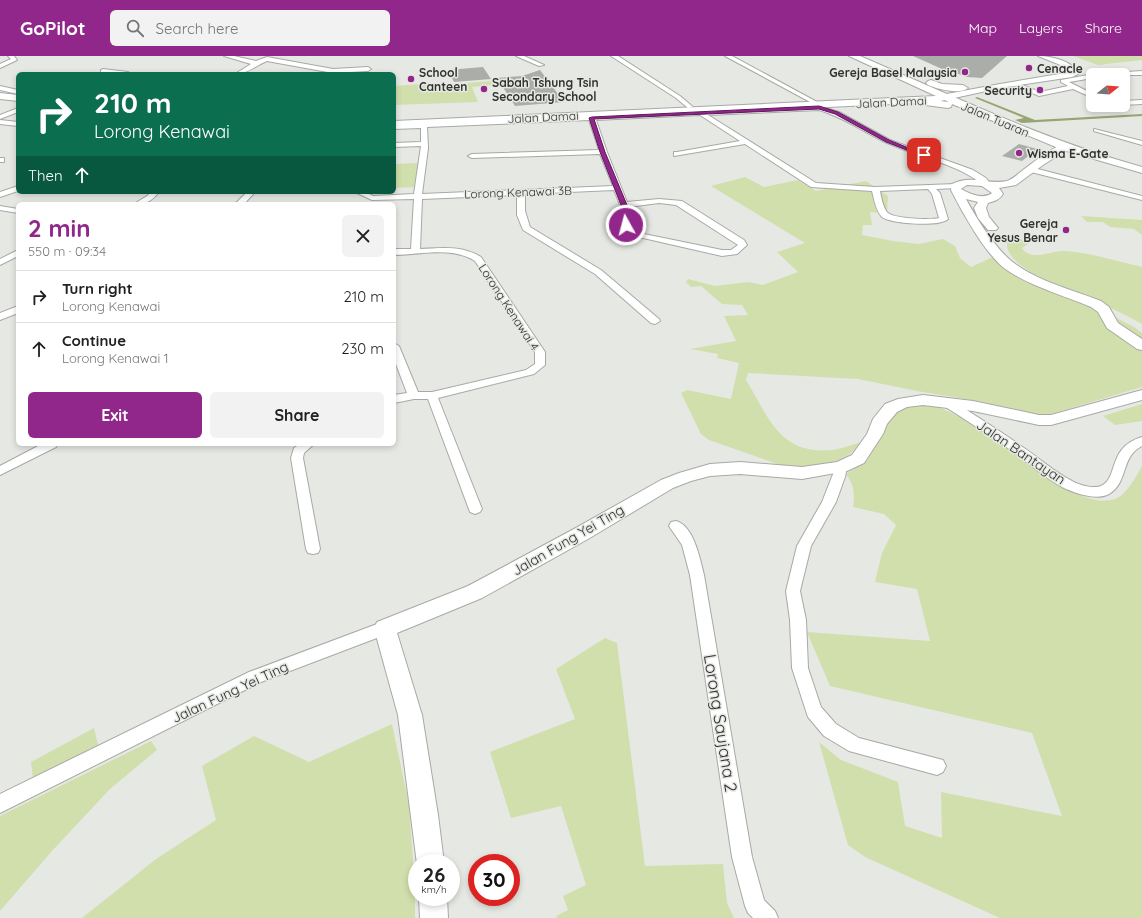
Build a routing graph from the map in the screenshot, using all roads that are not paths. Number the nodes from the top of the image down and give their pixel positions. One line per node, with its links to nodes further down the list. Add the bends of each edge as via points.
1 (11, 56): 12 (street, via 14,60)
2 (228, 56): 10 (street)
3 (519, 56): 11 (street)
4 (614, 56): 39 (street)
5 (728, 56): 34 (street)
6 (853, 56): 25 (main road, Jalan Tuaran)
7 (864, 56): 18 (main road, Jalan Tuaran)
8 (268, 57): 10 (street); 13 (street, via 334,70)
9 (1039, 57): 24 (main road, via 1066,65 1076,73 1072,76); 30 (main road, via 1061,71)
10 (256, 63): 16 (street)
11 (541, 65)
12 (0, 66)
13 (368, 69)
14 (103, 71): 15 (street)
15 (111, 72)
16 (241, 72)
17 (1142, 73): 19 (street)
18 (905, 74): 30 (main road, Jalan Tuaran); 30 (main road, via 941,87)
19 (1130, 74)
20 (1086, 77): 26 (street, via 1063,81)
21 (0, 81): 22 (street)
22 (7, 82)
23 (14, 83): 27 (street, via 0,89)
24 (1015, 84): 26 (street, via 1039,94); 30 (main road)
25 (922, 87): 30 (main road, Jalan Tuaran); 32 (main road, via 924,92)
26 (1074, 87): 28 (street)
27 (16, 92)
28 (1086, 93)
29 (0, 96): 31 (main road)
30 (950, 96): 32 (main road); 56 (main road, Jalan Tuaran, via 993,119); 60 (main road, Jalan Tuaran)
31 (16, 98)
32 (911, 98): 34 (main road, Jalan Damai); 38 (main road, Jalan Damai)
33 (0, 101): 36 (main road)
34 (814, 102): 39 (main road, Jalan Damai)
35 (1142, 102): 37 (street)
36 (16, 103)
37 (1130, 103)
38 (848, 104): 42 (street, via 837,109); 48 (main road, Jalan Damai)
39 (690, 107): 45 (main road, Jalan Damai)
40 (16, 111): 43 (street)
41 (701, 113): 42 (street, via 819,108); 44 (street); 52 (street)
42 (837, 113): 69 (street, via 888,141 970,172 983,180)
43 (0, 117)
44 (592, 118): 49 (street); 57 (street)
45 (396, 121)
46 (0, 122): 47 (street)
47 (16, 124)
48 (396, 124)
49 (424, 126): 50 (street); 54 (street)
50 (396, 127)
51 (1096, 130): 53 (street)
52 (746, 142): 58 (street); 68 (street, via 809,182)
53 (1142, 143)
54 (424, 144): 55 (street); 75 (street)
55 (396, 145)
56 (1065, 148): 60 (main road); 62 (main road); 63 (main road, Jalan Tuaran)
57 (603, 152): 59 (street); 65 (street)
58 (676, 154)
59 (472, 156)
60 (1109, 157): 61 (main road, Jalan Tuaran)
61 (1142, 165)
62 (1030, 170): 69 (main road, via 1012,183); 76 (street)
63 (1142, 170)
64 (929, 186): 66 (street); 68 (street); 68 (street, via 936,193 944,219 937,221 885,216)
65 (618, 188): 70 (street, Lorong Kenawai 3B); 79 (street)
66 (956, 188): 69 (main road, via 958,184 967,182); 69 (main road, via 964,195 976,198); 86 (main road, via 967,211)
67 (16, 189): 74 (street)
68 (875, 189)
69 (990, 190): 85 (main road, via 980,208 999,240)
70 (521, 193): 75 (street, Lorong Kenawai 3B); 91 (street, via 520,211 526,228 598,272)
71 (153, 194): 77 (street)
72 (249, 194): 78 (street)
73 (363, 194): 75 (street, Lorong Kenawai 3B, via 372,198)
74 (0, 195)
75 (418, 196): 83 (street)
76 (1142, 198)
77 (142, 202)
78 (241, 202)
79 (624, 205): 79 (street, via 626,225 633,233 722,253 737,252 744,245 679,203 661,201)
80 (0, 208): 81 (street)
81 (16, 211)
82 (396, 252): 83 (street, Lorong Kenawai 4)
83 (415, 252): 96 (street, Lorong Kenawai 4, via 463,252 474,256 540,352 540,365 530,372)
84 (16, 254): 87 (street)
85 (1017, 260): 86 (main road); 88 (main road, via 1042,279)
86 (1003, 261): 88 (main road, via 1023,275)
87 (0, 262)
88 (1067, 292): 92 (main road, via 1096,304 1104,310 1112,325)
89 (16, 310): 90 (street)
90 (0, 317)
91 (655, 321)
92 (1142, 346)
93 (396, 351): 94 (street)
94 (414, 395): 96 (street, Lorong Kenawai 4); 97 (street, Lorong Kenawai 4)
95 (1142, 395): 98 (main road, Jalan Fung Yei Ting, via 1051,420)
96 (432, 396): 104 (street)
97 (396, 399)
98 (948, 403): 99 (street, Jalan Bantayan, via 1051,474 1086,491 1103,491 1114,483 1123,455); 102 (main road, Jalan Fung Yei Ting, via 923,400 891,408 879,423 866,449 858,458)
99 (1142, 441)
100 (48, 446): 103 (street)
101 (303, 448): 106 (street, via 297,458)
102 (841, 467): 107 (main road, Jalan Fung Yei Ting, via 802,473 740,468 710,470 685,477 667,484 475,592); 108 (street, via 829,502 804,546 793,591 798,620 800,668 814,711 830,730 855,745)
103 (0, 471)
104 (475, 509)
105 (676, 526): 113 (street, Lorong Saujana 2, via 689,544 697,575 742,857 755,906)
106 (312, 549)
107 (385, 628): 109 (street, Jalan Fung Yei Ting, via 255,677); 110 (main road, via 410,715)
108 (937, 766)
109 (0, 804)
110 (429, 854)
111 (433, 906): 112 (main road)
112 (434, 918)
113 (768, 918)

